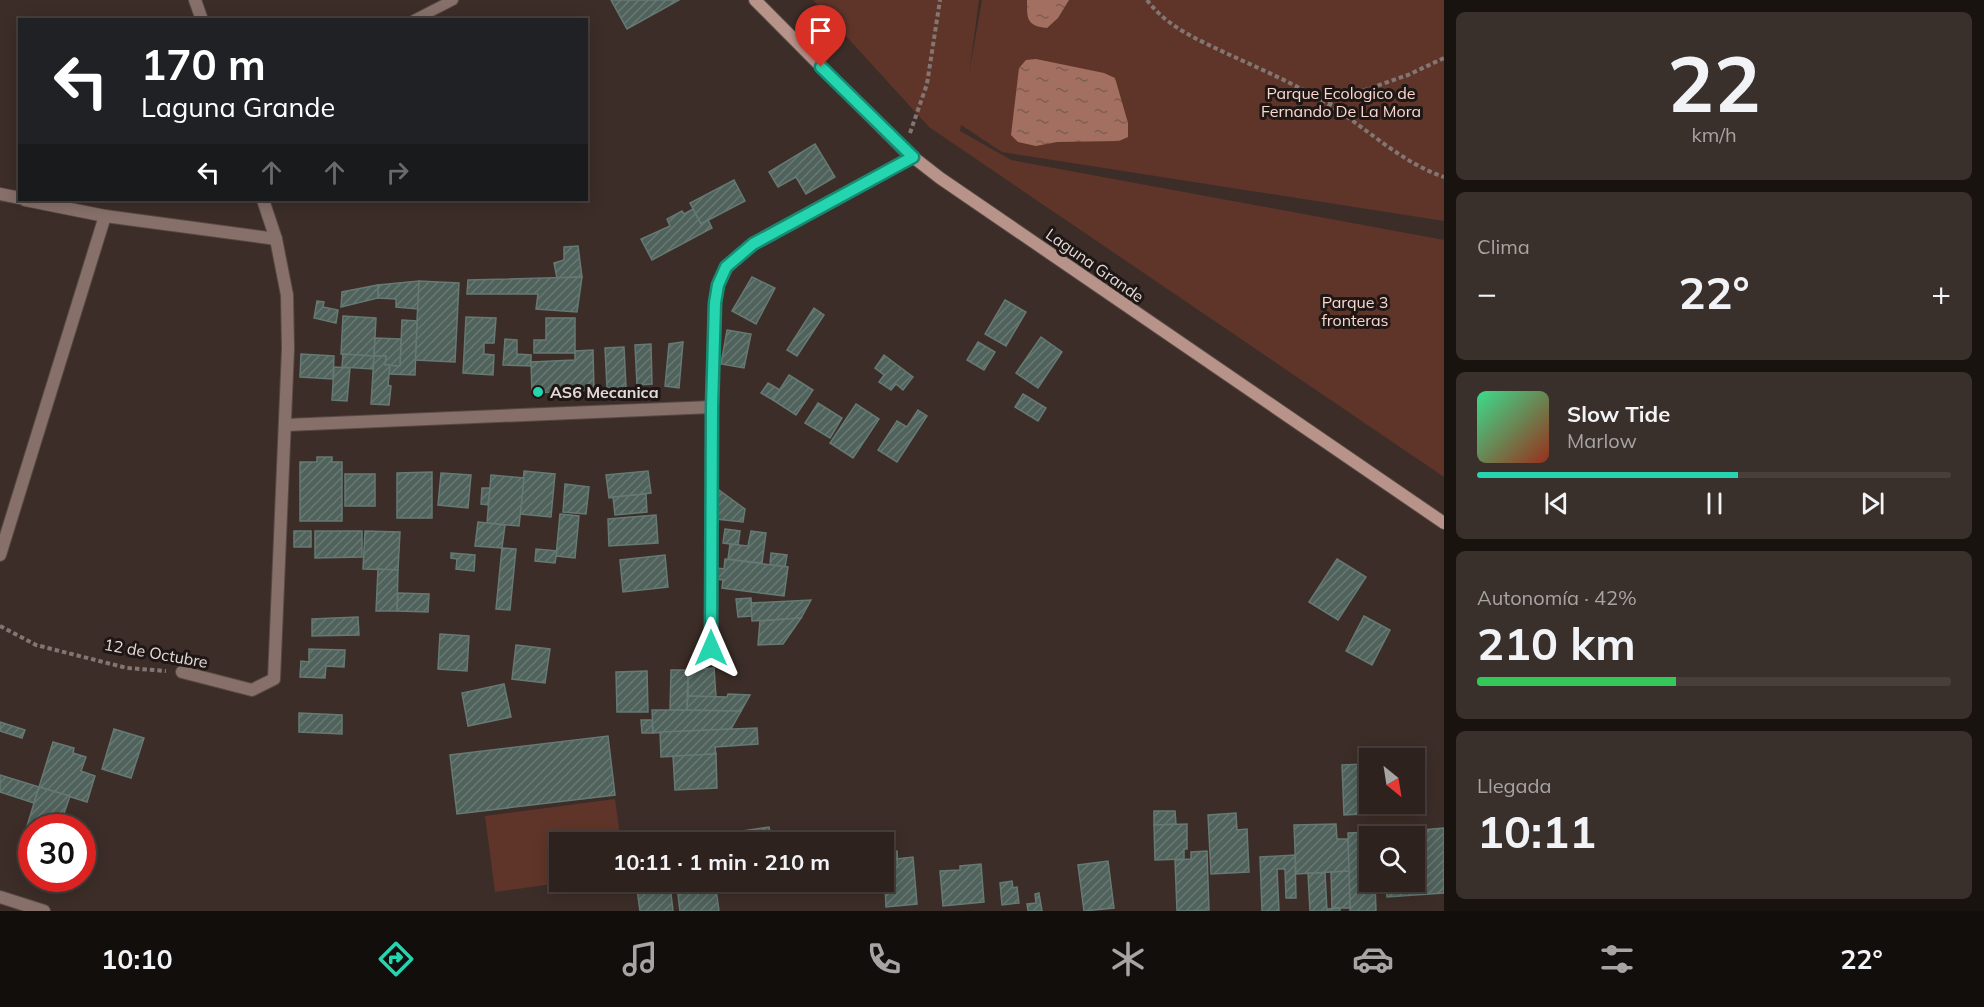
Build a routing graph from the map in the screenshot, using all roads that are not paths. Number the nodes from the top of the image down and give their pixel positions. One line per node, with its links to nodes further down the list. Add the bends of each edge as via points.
1 (195, 0): 4 (street)
2 (453, 0): 5 (lane)
3 (755, 0): 6 (main road, Laguna Grande)
4 (201, 18)
5 (418, 18)
6 (908, 154): 13 (street, via 753,244 726,267 715,303); 15 (main road, Laguna Grande)
7 (0, 194): 8 (street)
8 (18, 198)
9 (30, 201): 11 (street)
10 (263, 201): 12 (street)
11 (105, 216): 12 (street); 16 (street)
12 (276, 239): 14 (street, via 287,295)
13 (712, 407): 14 (street); 17 (street)
14 (286, 425): 18 (street, 12 de Octubre, via 274,679 252,690)
15 (1444, 523)
16 (0, 555)
17 (711, 648)
18 (182, 672)
19 (0, 897): 20 (street)
20 (44, 911)

